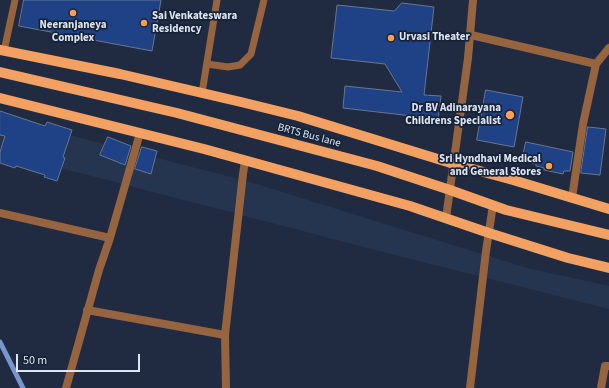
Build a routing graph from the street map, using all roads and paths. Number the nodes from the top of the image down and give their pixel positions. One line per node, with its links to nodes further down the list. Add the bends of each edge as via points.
1 (15, 0): 7 (lane)
2 (217, 0): 9 (lane)
3 (264, 0): 9 (lane, via 251,54 240,65 228,67)
4 (473, 0): 5 (street)
5 (471, 35): 10 (street); 16 (street)
6 (609, 48): 8 (street)
7 (2, 50): 12 (main road)
8 (606, 57): 10 (street)
9 (207, 64): 12 (lane)
10 (596, 64): 18 (street, via 583,124)
11 (0, 72): 17 (main road, BRTS Bus lane, via 185,115 377,166)
12 (202, 93): 16 (main road, via 298,116)
13 (0, 98): 14 (main road)
14 (140, 132): 15 (main road); 25 (street)
15 (245, 161): 22 (main road); 28 (street)
16 (454, 164): 17 (street); 18 (main road)
17 (450, 190): 19 (main road, BRTS Bus lane); 22 (street)
18 (572, 198): 20 (main road)
19 (493, 206): 23 (street); 24 (main road, BRTS Bus lane)
20 (609, 209)
21 (0, 213): 25 (street)
22 (446, 218): 23 (main road)
23 (489, 233): 26 (main road); 32 (street)
24 (609, 235)
25 (110, 238): 27 (street, via 98,270)
26 (609, 268)
27 (88, 310): 28 (street); 30 (street)
28 (225, 334): 31 (street)
29 (609, 366): 33 (street, via 605,366)
30 (66, 388)
31 (226, 388)
32 (470, 388)
33 (601, 388)

